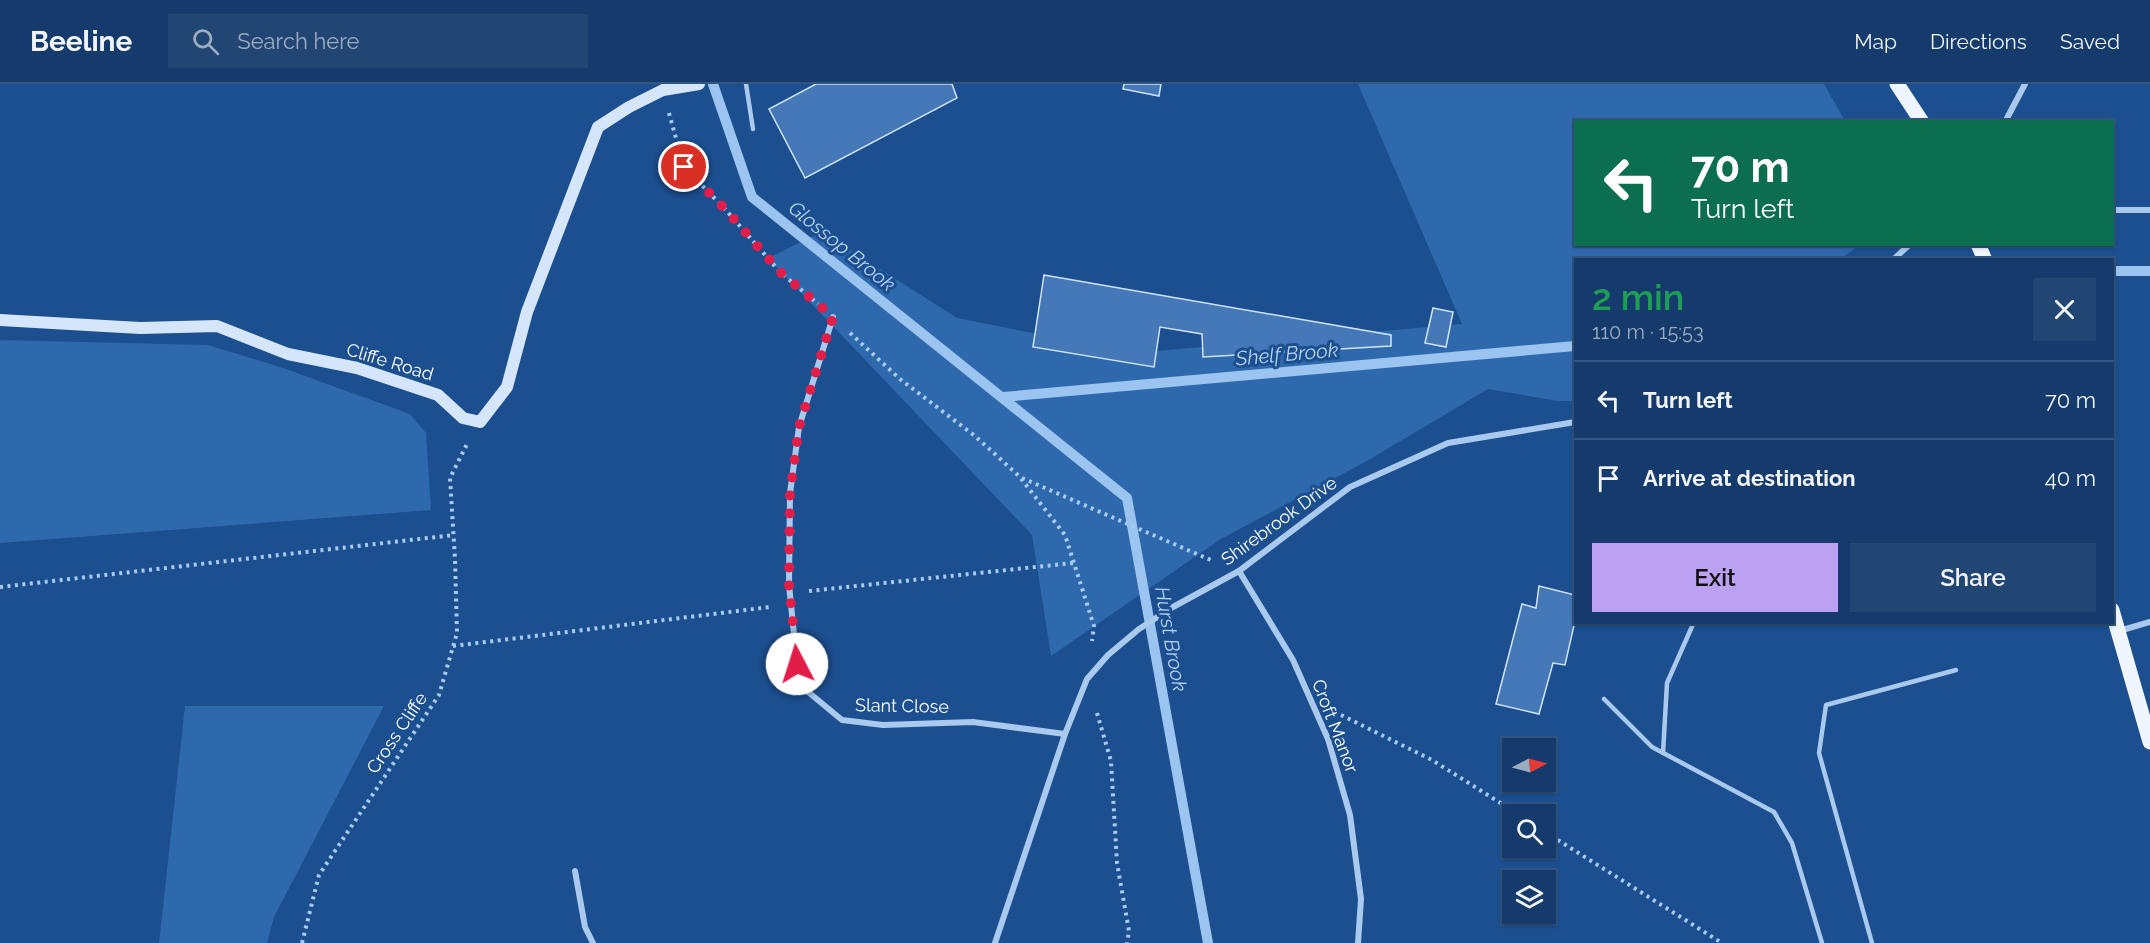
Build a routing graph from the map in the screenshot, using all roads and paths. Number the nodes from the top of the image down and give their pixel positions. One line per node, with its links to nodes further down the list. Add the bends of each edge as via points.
1 (699, 84): 5 (street)
2 (746, 84): 8 (lane)
3 (1897, 84): 6 (main road)
4 (2025, 84): 7 (street)
5 (666, 87): 13 (path, via 684,167 780,272); 15 (street, via 598,127 526,312 507,387 480,422)
6 (1921, 120)
7 (2006, 120)
8 (753, 129)
9 (2114, 210): 10 (street)
10 (2150, 210)
11 (1908, 246): 12 (street)
12 (1895, 258)
13 (833, 317): 17 (path, via 900,379 975,436); 22 (street, Slant Close, via 799,427 790,493)
14 (0, 320): 15 (street, Cliffe Road, via 140,328 217,326 288,354 357,368 438,395)
15 (463, 417): 18 (path, Cross Cliffe, via 468,442 450,478)
16 (1574, 422): 20 (street, Shirebrook Drive, via 1448,442 1350,487)
17 (1019, 476): 19 (path, via 1065,535); 20 (path)
18 (454, 535): 21 (path); 28 (path, Cross Cliffe, via 457,633)
19 (1074, 563): 22 (path); 30 (path, via 1094,626)
20 (1239, 572): 30 (street, Shirebrook Drive, via 1139,629 1108,655); 32 (street, Croft Manor, via 1293,660)
21 (0, 587)
22 (790, 593): 23 (street, Slant Close)
23 (791, 604): 28 (path); 33 (street, Slant Close, via 797,664 807,691 842,720 883,725 973,722)
24 (2114, 616): 27 (main road)
25 (2150, 622): 27 (street)
26 (1693, 624): 35 (lane, via 1667,683)
27 (2119, 631): 34 (main road)
28 (453, 646): 39 (path, Cross Cliffe, via 439,695 319,875)
29 (1956, 670): 46 (lane, via 1826,705 1819,753)
30 (1088, 679): 33 (street, Shirebrook Drive); 42 (path, via 1111,761 1117,863 1129,931)
31 (1604, 699): 35 (lane, via 1652,747)
32 (1311, 700): 36 (path, via 1432,760); 43 (street, Croft Manor, via 1328,739 1350,815 1361,899)
33 (1065, 734): 41 (street, Shirebrook Drive)
34 (2150, 742)
35 (1663, 753): 45 (lane, via 1774,812 1792,843)
36 (1502, 804)
37 (1556, 839): 44 (path)
38 (575, 871): 40 (street, via 585,927)
39 (302, 943)
40 (593, 943)
41 (995, 943)
42 (1127, 943)
43 (1358, 943)
44 (1722, 943)
45 (1822, 943)
46 (1872, 943)

